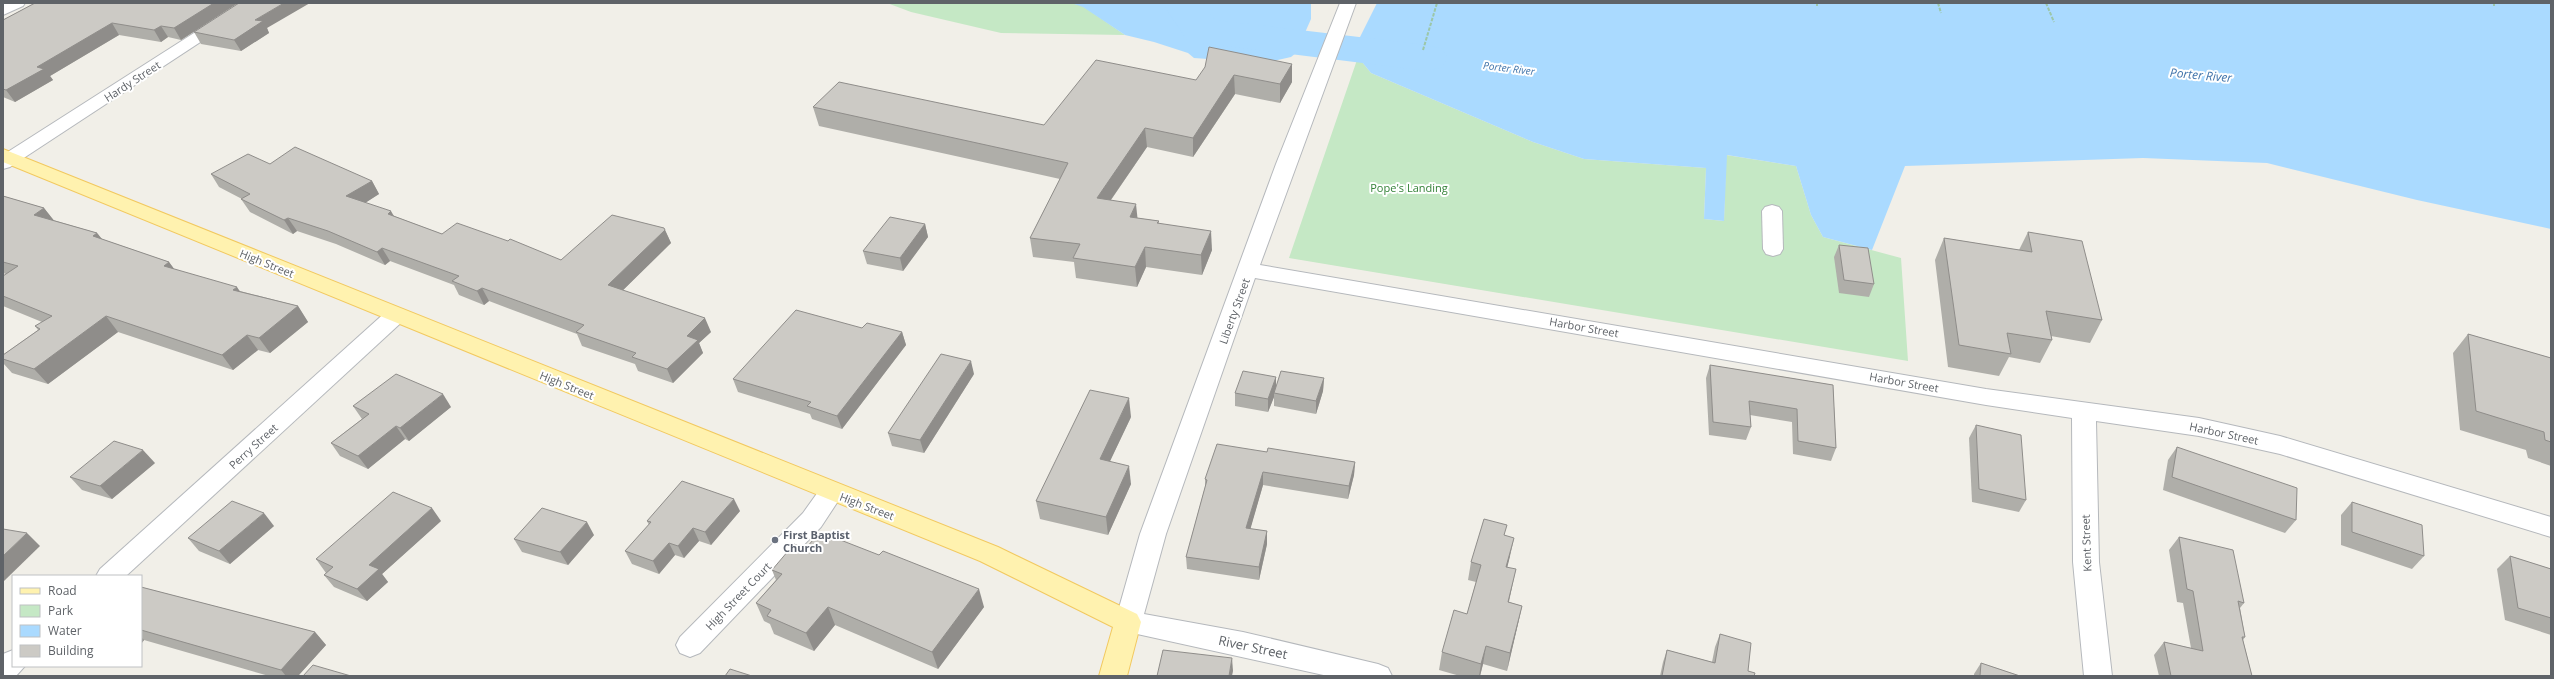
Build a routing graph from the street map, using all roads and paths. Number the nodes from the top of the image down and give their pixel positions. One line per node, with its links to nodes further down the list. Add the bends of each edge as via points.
1 (16, 3): 9 (street)
2 (252, 3): 13 (street, Hardy Street)
3 (1348, 3): 16 (street, Liberty Street)
4 (1437, 3): 12 (path)
5 (1938, 3): 10 (path)
6 (2046, 3): 11 (path)
7 (2494, 3): 8 (path)
8 (2494, 6)
9 (3, 10)
10 (1941, 13)
11 (2054, 22)
12 (1423, 50)
13 (6, 159): 17 (main road, High Street)
14 (1772, 211): 15 (street)
15 (1772, 249)
16 (1248, 270): 18 (street, Harbor Street, via 1978,395); 22 (street, Liberty Street, via 1153,534)
17 (396, 315): 19 (main road, High Street); 21 (street, Perry Street)
18 (2084, 410): 20 (street, Harbor Street, via 2199,427 2280,445); 28 (street, Kent Street, via 2086,562)
19 (832, 492): 22 (main road, High Street, via 988,554); 23 (street, High Street Court, via 812,520)
20 (2551, 527)
21 (110, 575)
22 (1128, 622): 26 (main road); 27 (street, River Street, via 1243,644)
23 (690, 645)
24 (12, 663): 25 (street)
25 (3, 671)
26 (1113, 676)
27 (1378, 676)
28 (2098, 676)

